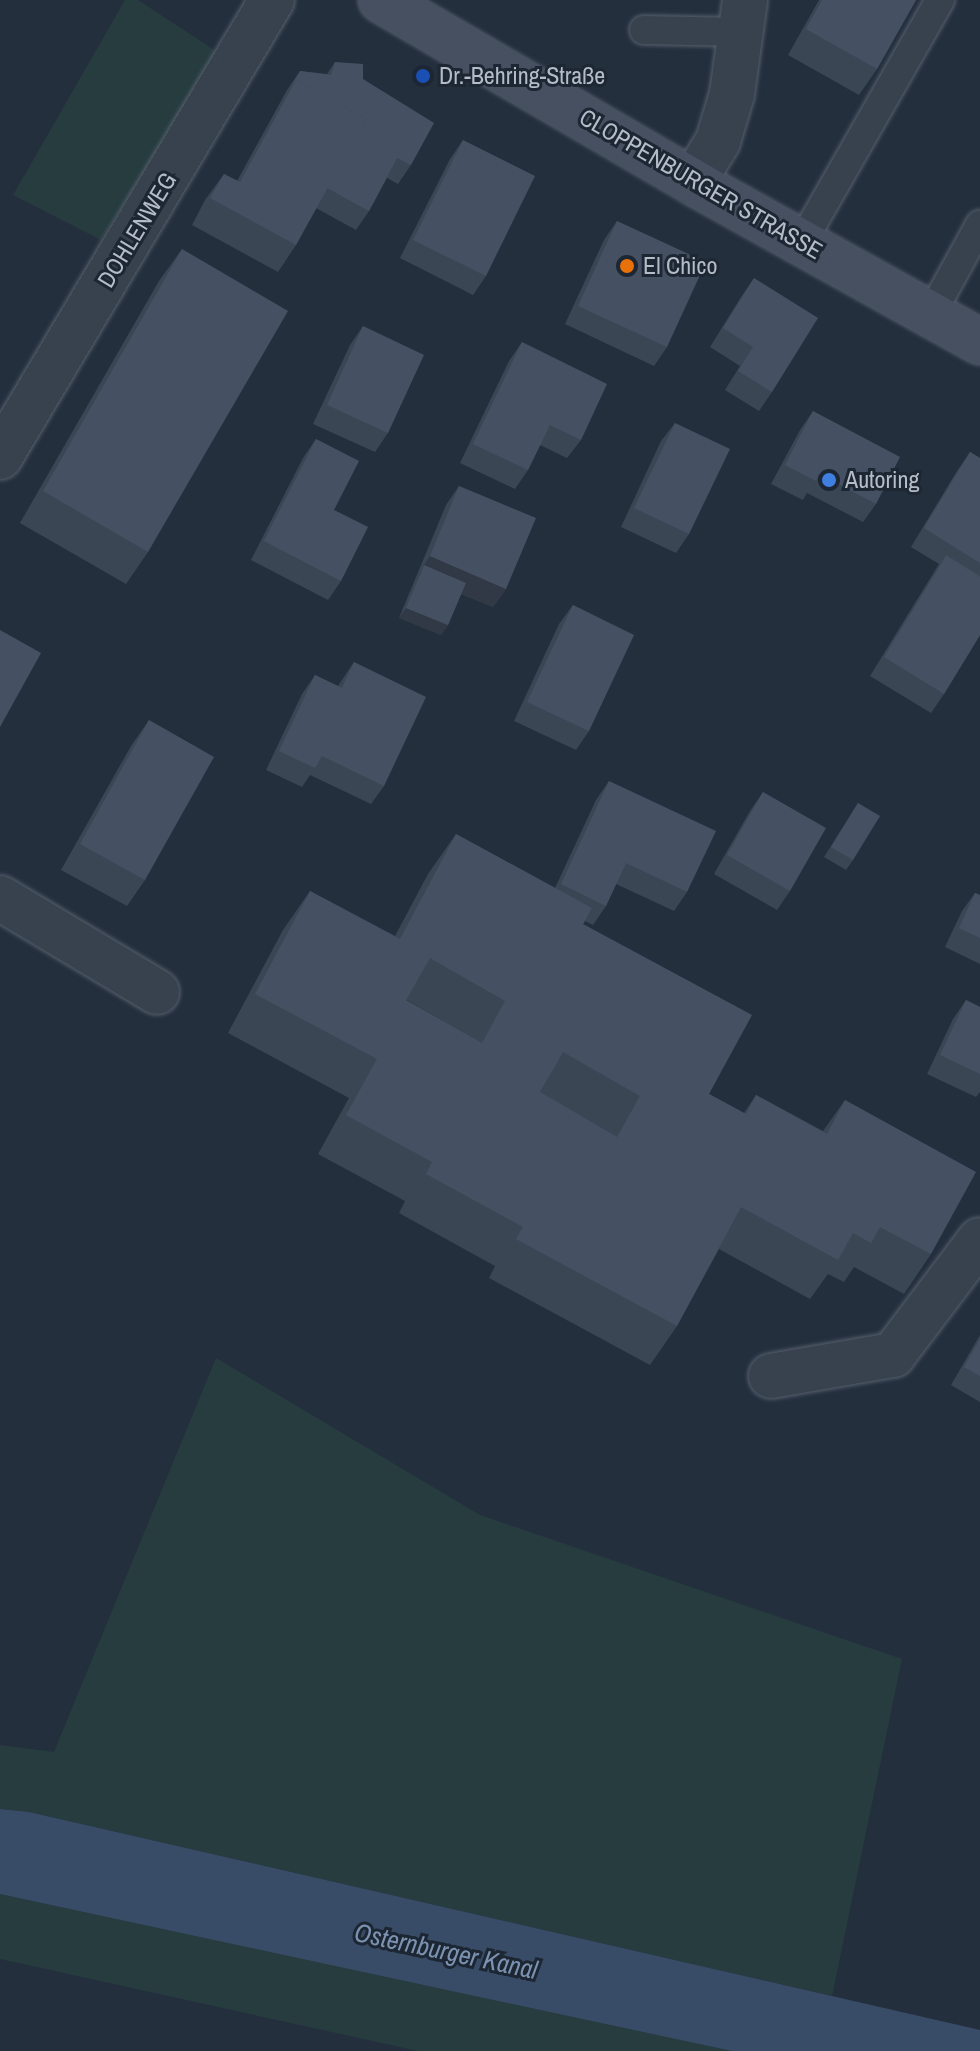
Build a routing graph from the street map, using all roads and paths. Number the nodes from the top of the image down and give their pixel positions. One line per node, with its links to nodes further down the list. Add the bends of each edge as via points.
1 (272, 0): 11 (street, DOHLENWEG)
2 (381, 0): 6 (main road, CLOPPENBURGER STRASSE)
3 (940, 0): 8 (lane)
4 (743, 16): 5 (lane); 6 (street, via 732,94 718,141)
5 (644, 30)
6 (693, 182): 8 (main road, CLOPPENBURGER STRASSE)
7 (980, 225): 9 (lane)
8 (802, 242): 9 (main road, CLOPPENBURGER STRASSE)
9 (931, 314): 10 (main road, CLOPPENBURGER STRASSE)
10 (980, 342)
11 (0, 457)
12 (0, 898): 13 (street)
13 (157, 992)
14 (980, 1240): 15 (street, via 893,1355)
15 (771, 1376)

